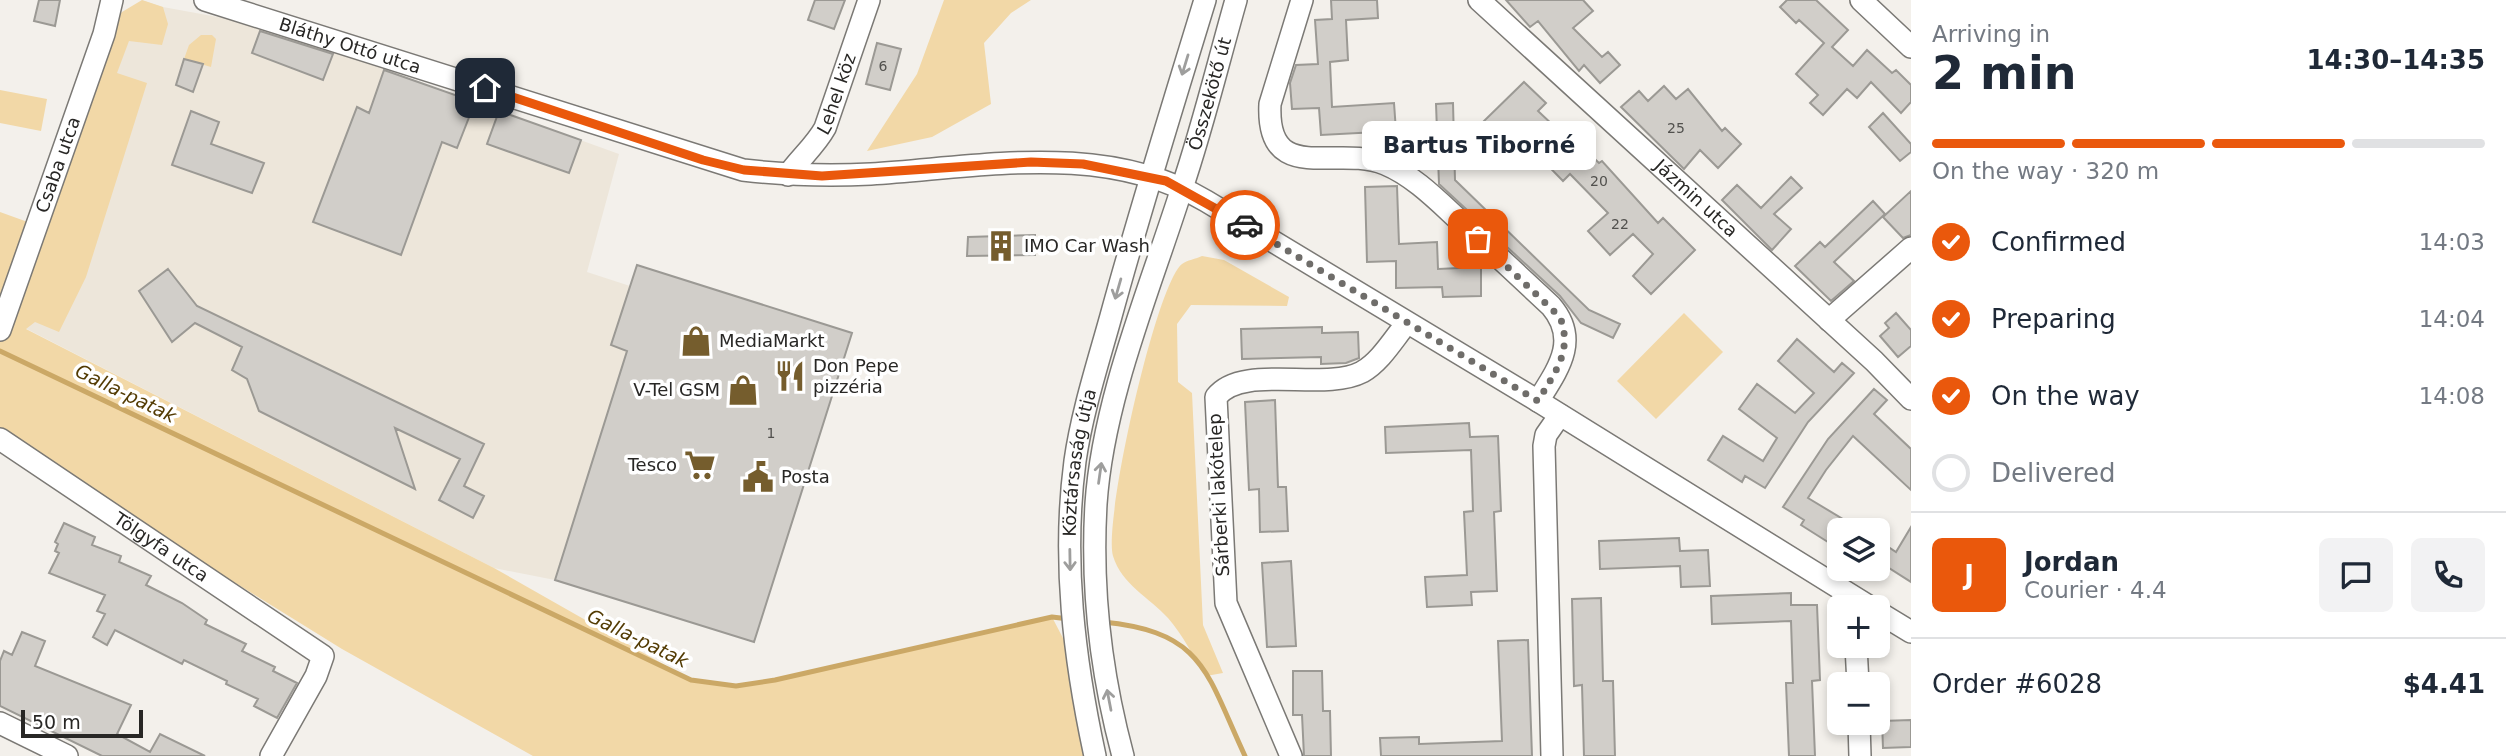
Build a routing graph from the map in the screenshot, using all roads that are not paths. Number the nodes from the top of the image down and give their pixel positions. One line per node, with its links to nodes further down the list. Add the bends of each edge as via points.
1 (112, 0): 16 (street, Csaba utca)
2 (205, 0): 10 (street, Bláthy Ottó utca, via 703,160)
3 (869, 0): 10 (street, Lehel köz, via 825,128)
4 (1205, 0): 11 (street, Összekötő út, one-way to 11)
5 (1236, 0): 12 (street, Összekötő út)
6 (1302, 0): 18 (street, via 1270,104 1269,122 1279,148 1306,159 1369,157 1393,167 1424,188 1551,306 1566,332 1566,345 1562,362)
7 (1479, 0): 14 (street, Jázmin utca)
8 (1860, 0): 9 (street)
9 (1911, 47)
10 (788, 175): 11 (street, Bláthy Ottó utca, via 1031,162 1083,164)
11 (1152, 177): 12 (street, Bláthy Ottó utca); 28 (street, Köztársaság útja, one-way to 28, via 1100,355 1076,460 1070,527 1074,644)
12 (1183, 188): 15 (street, Bláthy Ottó utca); 29 (street, Köztársaság útja, one-way to 12, via 1100,643 1096,502 1110,421)
13 (1911, 248): 14 (street)
14 (1829, 320): 17 (street, Jázmin utca)
15 (1406, 324): 18 (street, Bláthy Ottó utca); 30 (street, Sárberki lakótelep, via 1375,362 1346,378 1242,382 1222,388 1216,397 1226,603)
16 (0, 330)
17 (1911, 399)
18 (1538, 401): 19 (street, Bláthy Ottó utca)
19 (1560, 415): 21 (street, Bláthy Ottó utca); 31 (street, via 1544,446)
20 (0, 439): 27 (street, Tölgyfa utca, via 323,656)
21 (1845, 595)
22 (1890, 619): 23 (street)
23 (1911, 632)
24 (0, 723): 26 (street)
25 (1859, 735): 32 (street)
26 (67, 756)
27 (271, 756)
28 (1095, 756)
29 (1123, 756)
30 (1291, 756)
31 (1552, 756)
32 (1860, 756)

